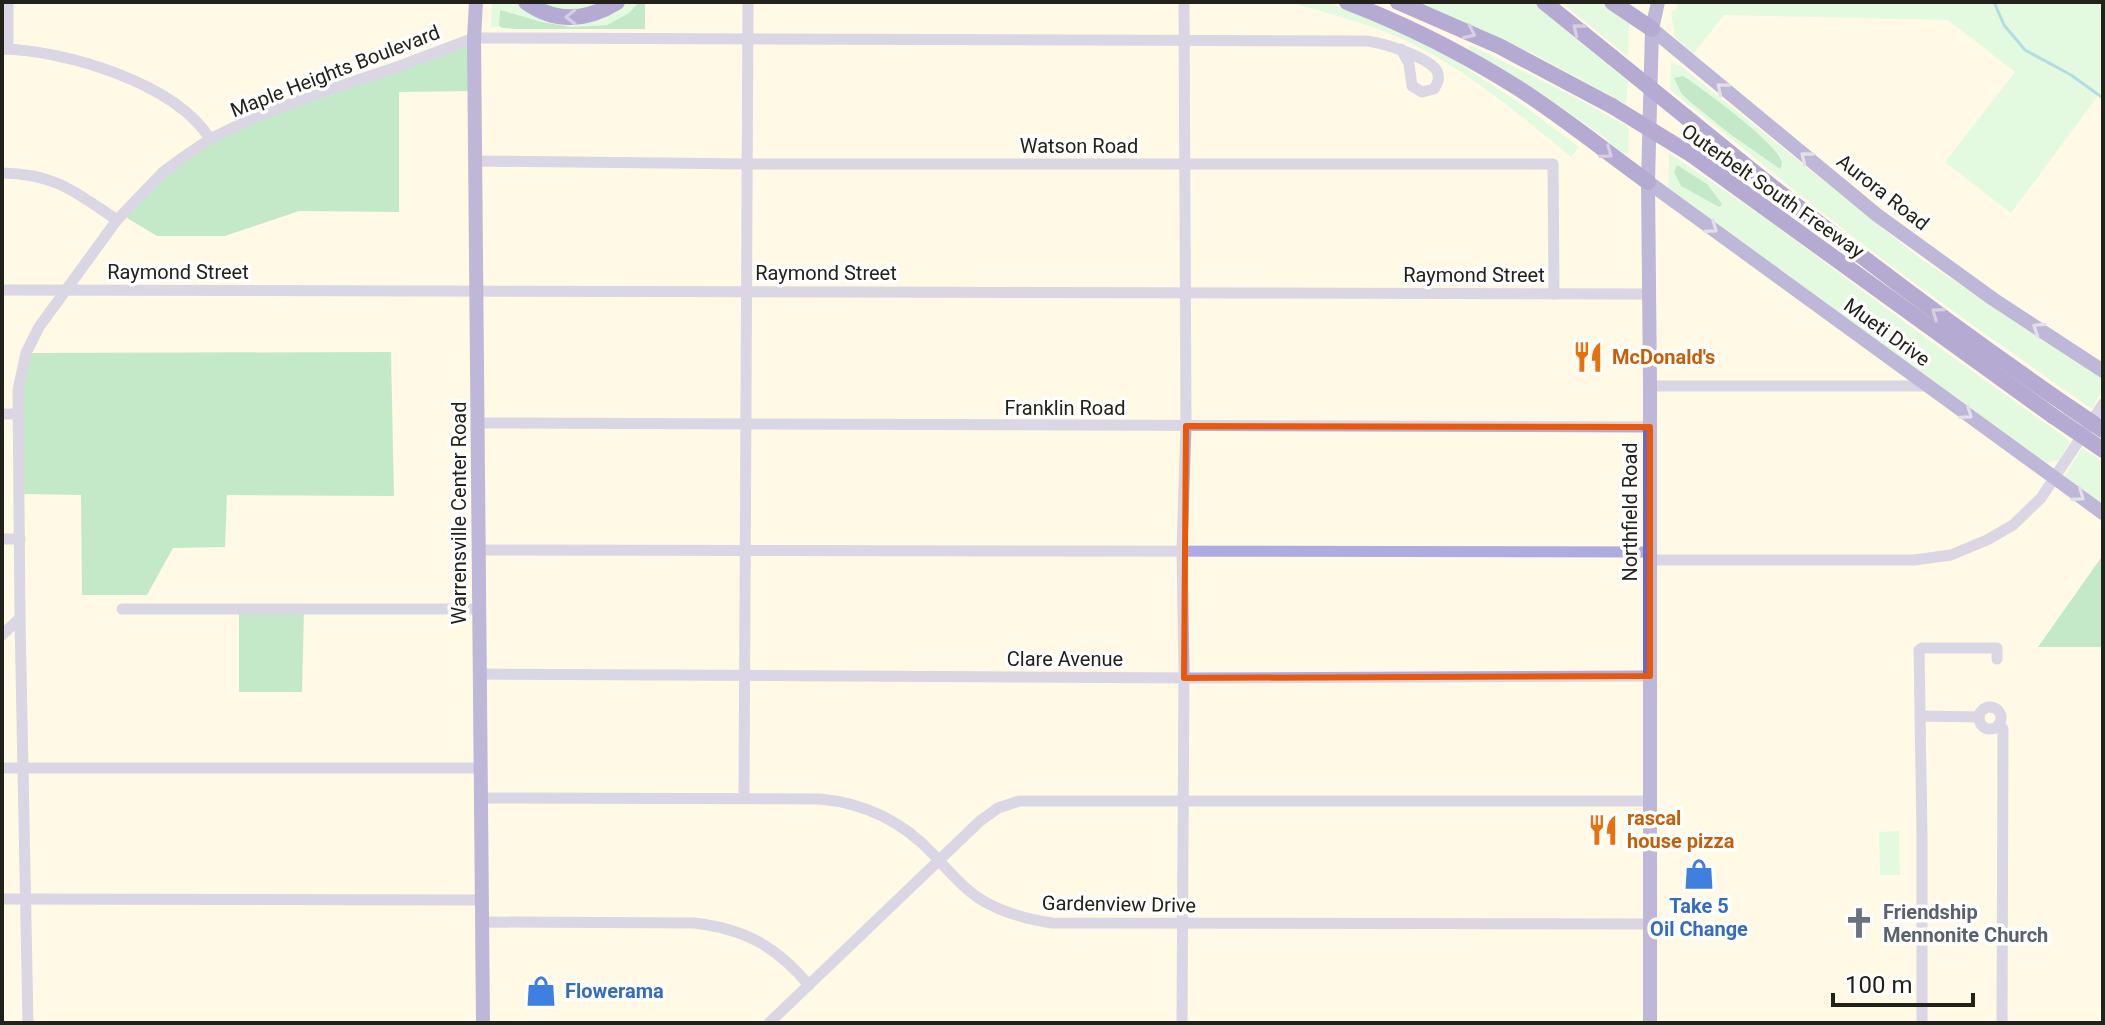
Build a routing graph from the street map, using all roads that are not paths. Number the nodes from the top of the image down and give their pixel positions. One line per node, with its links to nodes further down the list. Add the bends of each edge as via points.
1 (8, 2): 16 (street)
2 (476, 2): 13 (main road, Warrensville Center Road)
3 (526, 2): 4 (highway, one-way to 3, via 578,18 548,15)
4 (617, 2)
5 (748, 2): 14 (street)
6 (1184, 2): 15 (street)
7 (1347, 2): 23 (highway, one-way to 23, via 1480,65)
8 (1398, 2): 43 (highway, Outerbelt South Freeway, one-way to 43, bridge, via 1561,77 1692,155)
9 (1544, 2): 42 (highway, Outerbelt South Freeway, one-way to 9, bridge, via 1868,262)
10 (1612, 2): 12 (highway)
11 (1658, 2): 12 (main road, Northfield Road)
12 (1652, 29): 23 (main road, Northfield Road); 32 (main road, Aurora Road, one-way to 12, via 1877,215)
13 (474, 38): 14 (street); 18 (street, Maple Heights Boulevard, via 253,118); 19 (main road, Warrensville Center Road)
14 (748, 39): 15 (street); 20 (street)
15 (1185, 40): 17 (street, via 1367,41); 21 (street)
16 (5, 49): 18 (street, via 74,59 143,84 179,108)
17 (1401, 49)
18 (210, 139): 24 (street, Maple Heights Boulevard, via 162,173)
19 (476, 161): 20 (street, Watson Road); 27 (main road, Warrensville Center Road)
20 (748, 164): 21 (street, Watson Road); 28 (street)
21 (1184, 164): 29 (street); 30 (street, Watson Road, via 1553,164)
22 (2, 173): 24 (street, via 60,183)
23 (1648, 182): 31 (main road, Northfield Road); 34 (main road, Mueti Drive, one-way to 34)
24 (117, 220): 25 (street, Maple Heights Boulevard)
25 (67, 289): 26 (street, Raymond Street); 27 (street, Raymond Street); 37 (street, Maple Heights Boulevard, via 26,353)
26 (2, 290)
27 (477, 290): 28 (street, Raymond Street); 38 (main road, Warrensville Center Road)
28 (746, 291): 29 (street, Raymond Street); 39 (street)
29 (1184, 292): 30 (street, Raymond Street); 40 (street)
30 (1554, 294): 31 (street, Raymond Street)
31 (1650, 294): 33 (main road, Northfield Road)
32 (2103, 371)
33 (1650, 386): 34 (street); 41 (main road, Northfield Road)
34 (1928, 386): 44 (main road, Mueti Drive, one-way to 44)
35 (2103, 404): 44 (street)
36 (2, 414): 37 (street)
37 (18, 414): 47 (street, Maple Heights Boulevard)
38 (479, 423): 39 (street, Franklin Road); 48 (main road, Warrensville Center Road)
39 (746, 424): 40 (street, Franklin Road); 49 (street)
40 (1186, 426): 41 (street, Franklin Road); 50 (street)
41 (1650, 427): 51 (main road, Northfield Road)
42 (2103, 430)
43 (2103, 450)
44 (2055, 479): 45 (main road, Mueti Drive, one-way to 45); 51 (street, via 2013,525 1951,555 1914,560)
45 (2103, 513)
46 (2, 539): 47 (street)
47 (20, 539): 54 (street, Maple Heights Boulevard)
48 (479, 550): 49 (street); 53 (main road, Warrensville Center Road)
49 (745, 551): 50 (street); 58 (street)
50 (1182, 551): 51 (street); 60 (street)
51 (1650, 556): 59 (main road, Northfield Road)
52 (122, 609): 53 (street)
53 (479, 609): 57 (main road, Warrensville Center Road)
54 (20, 618): 55 (street); 63 (street, Maple Heights Boulevard)
55 (2, 635)
56 (1997, 659): 61 (street, via 1997,648 1919,650)
57 (479, 674): 58 (street, Clare Avenue); 64 (main road, Warrensville Center Road)
58 (745, 674): 60 (street, Clare Avenue); 66 (street)
59 (1650, 676): 60 (street, Clare Avenue); 68 (main road, Northfield Road)
60 (1184, 678): 67 (street)
61 (1920, 716): 82 (street); 83 (street, via 1979,717 1992,706 2002,719)
62 (2, 768): 63 (street)
63 (23, 768): 64 (street); 71 (street, Maple Heights Boulevard)
64 (481, 768): 65 (main road, Warrensville Center Road)
65 (481, 798): 66 (street, Gardenview Drive); 72 (main road, Warrensville Center Road)
66 (744, 798): 69 (street, Gardenview Drive, via 854,804 901,826)
67 (1183, 800): 68 (street); 69 (street, via 1019,801 980,821); 74 (street)
68 (1650, 801): 75 (main road, Northfield Road)
69 (939, 860): 74 (street, Gardenview Drive, via 979,898 1032,920); 76 (street)
70 (2, 899): 71 (street)
71 (24, 899): 72 (street); 77 (street, Maple Heights Boulevard)
72 (483, 900): 73 (main road, Warrensville Center Road)
73 (483, 922): 76 (street, via 720,926 774,950); 78 (main road, Warrensville Center Road)
74 (1182, 924): 75 (street, Gardenview Drive); 80 (street)
75 (1650, 924): 81 (main road, Northfield Road)
76 (809, 985): 79 (street)
77 (28, 1023)
78 (483, 1023)
79 (769, 1023)
80 (1182, 1023)
81 (1650, 1023)
82 (1922, 1023)
83 (2002, 1023)

